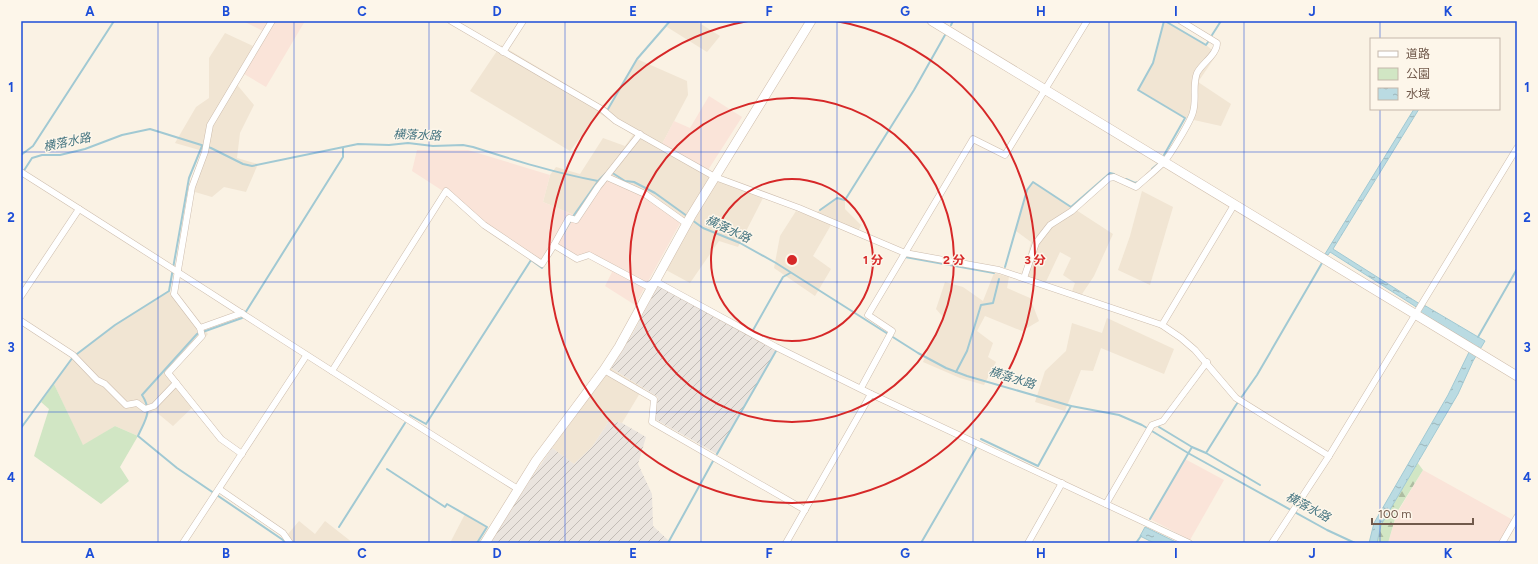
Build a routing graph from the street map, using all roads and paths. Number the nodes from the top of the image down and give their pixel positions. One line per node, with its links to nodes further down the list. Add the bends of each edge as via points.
1 (272, 21): 21 (street, via 210,124 208,142 192,186)
2 (451, 21): 8 (street)
3 (523, 21): 8 (street)
4 (811, 21): 15 (street)
5 (932, 21): 9 (street)
6 (1087, 21): 9 (street)
7 (1181, 21): 12 (street, via 1218,46 1198,71 1195,79 1193,114)
8 (503, 52): 10 (street)
9 (1046, 90): 12 (street); 20 (street, via 1005,155 973,139)
10 (640, 134): 14 (street); 15 (street)
11 (1517, 148): 26 (street)
12 (1164, 162): 16 (street); 22 (street, via 1136,187 1114,177 1109,178 1072,211 1050,225 1036,243)
13 (21, 172): 17 (street)
14 (610, 173): 18 (street); 19 (street, via 576,220 569,218)
15 (715, 177): 18 (street); 20 (street, via 799,208)
16 (1234, 205): 26 (street); 28 (street)
17 (78, 209): 21 (street); 24 (street)
18 (689, 220): 23 (street)
19 (554, 245): 23 (street, via 577,259 589,255 647,286); 33 (street, via 542,264 484,225 446,191)
20 (905, 253): 22 (street, via 999,270); 36 (street, via 868,315 892,331)
21 (178, 272): 25 (street); 29 (street, via 174,294)
22 (1024, 278): 28 (street)
23 (655, 282): 32 (street); 36 (street, via 776,347)
24 (21, 296)
25 (242, 313): 29 (street); 30 (street)
26 (1414, 314): 34 (street); 39 (street)
27 (21, 321): 35 (street, via 75,356 97,380 105,384 126,405 137,403 145,410 154,406)
28 (1162, 325): 31 (street, via 1181,338)
29 (200, 328): 35 (street, via 202,336 168,373)
30 (306, 356): 33 (street); 38 (street)
31 (1207, 362): 39 (street, via 1236,398); 43 (street, via 1163,420 1152,425)
32 (604, 370): 42 (street); 44 (street, via 654,399 652,422)
33 (332, 371): 42 (street)
34 (1517, 376)
35 (176, 383): 38 (street, via 221,439)
36 (861, 388): 37 (street)
37 (871, 394): 40 (street); 44 (street)
38 (242, 454): 41 (street)
39 (1329, 456): 52 (street)
40 (1062, 483): 43 (street); 50 (street)
41 (219, 489): 46 (street); 47 (street, via 282,533)
42 (518, 489): 48 (street)
43 (1106, 504): 51 (street)
44 (805, 510): 49 (street)
45 (1517, 517): 53 (street)
46 (183, 543)
47 (290, 543)
48 (485, 543)
49 (786, 543)
50 (1028, 543)
51 (1189, 543)
52 (1272, 543)
53 (1502, 543)

